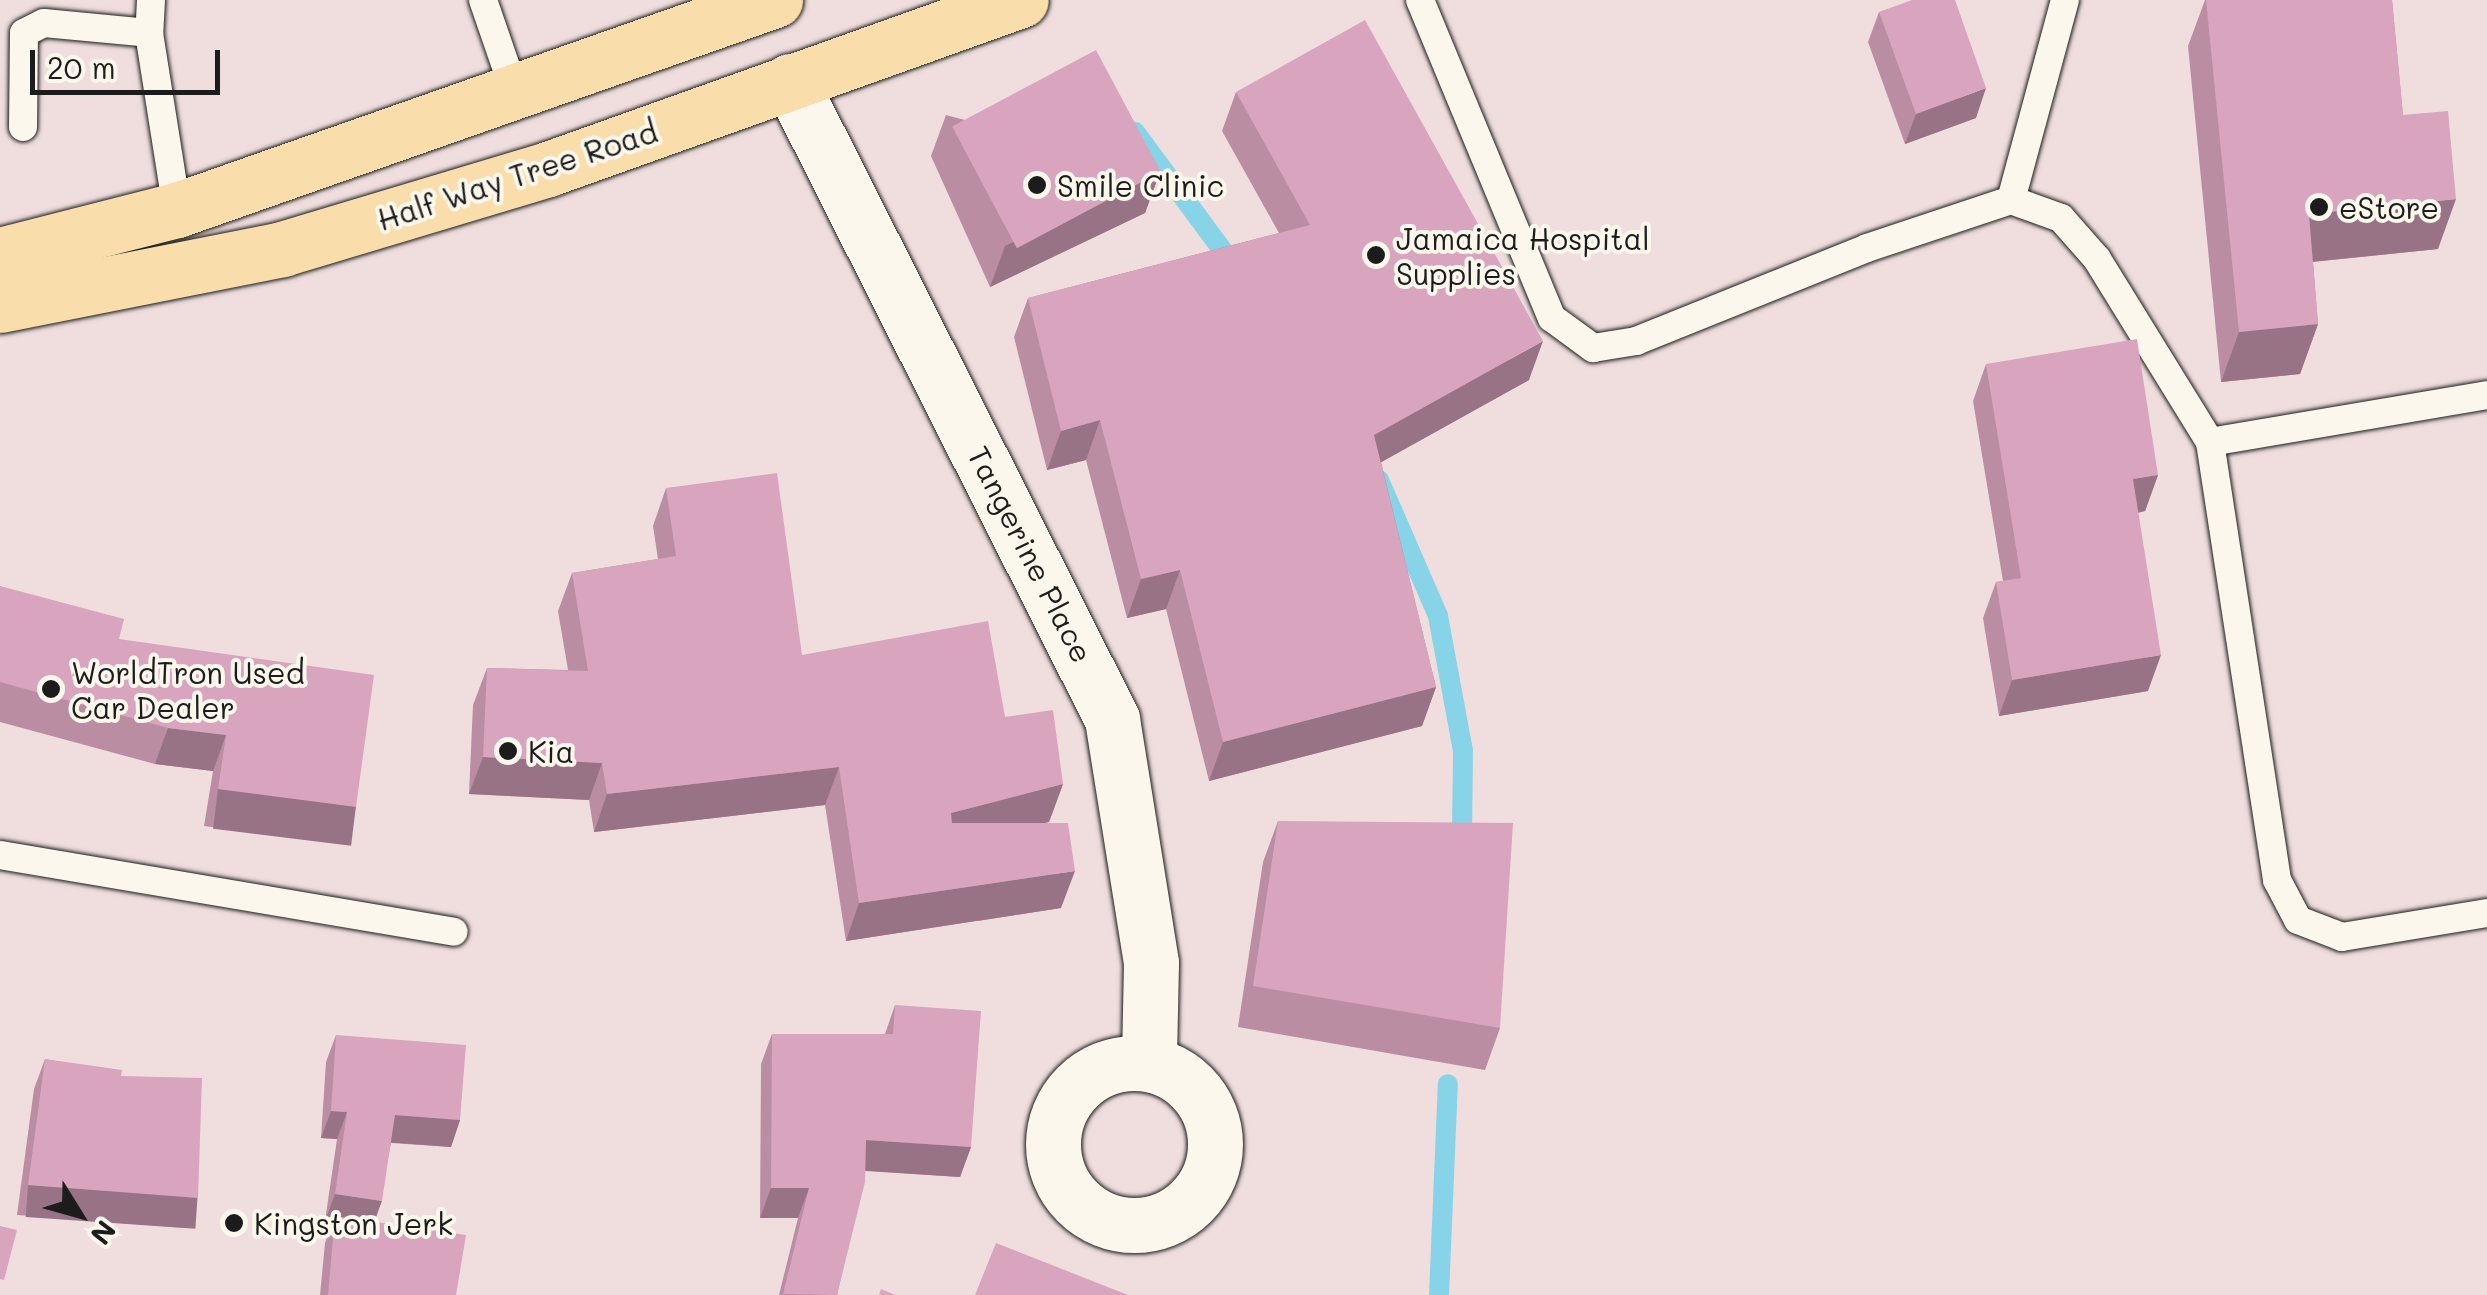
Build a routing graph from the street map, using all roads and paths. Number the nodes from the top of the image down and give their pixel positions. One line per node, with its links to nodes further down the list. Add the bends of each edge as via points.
1 (151, 0): 7 (lane)
2 (482, 0): 9 (lane)
3 (776, 0): 9 (main road)
4 (1021, 0): 8 (main road, Half Way Tree Road)
5 (1420, 0): 11 (lane, via 1552,318 1592,348 1636,341 1867,248)
6 (2065, 0): 11 (lane)
7 (149, 33): 10 (lane, via 44,23 24,34); 12 (lane)
8 (790, 81): 14 (main road, Half Way Tree Road, via 548,169 282,249); 20 (street, Tangerine Place, via 1112,719 1149,946)
9 (515, 93): 12 (main road)
10 (23, 126)
11 (2011, 200): 16 (lane, via 2061,218 2097,259)
12 (177, 210): 13 (main road)
13 (0, 255)
14 (0, 305)
15 (2487, 395): 16 (lane)
16 (2210, 442): 18 (lane, via 2277,880 2298,920 2342,937)
17 (0, 855): 19 (lane)
18 (2487, 914)
19 (454, 932)
20 (1149, 1062)

